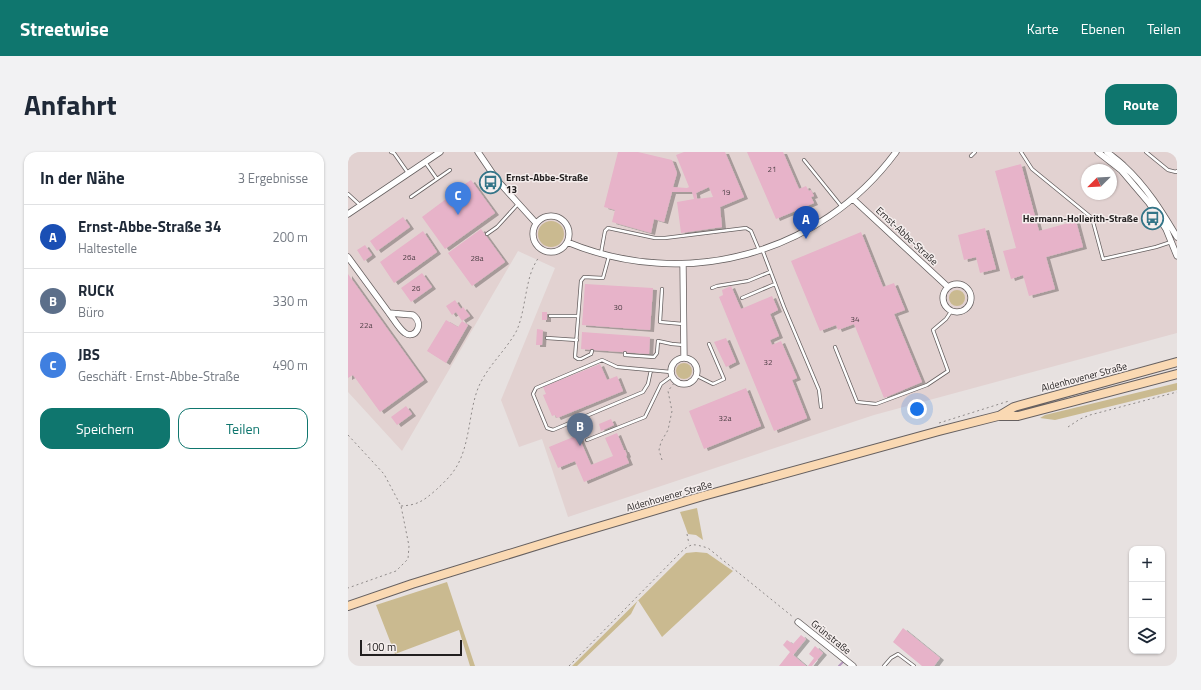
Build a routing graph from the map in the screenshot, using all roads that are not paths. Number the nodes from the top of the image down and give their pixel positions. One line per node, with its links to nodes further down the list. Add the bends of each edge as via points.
1 (393, 152): 15 (lane)
2 (440, 152): 12 (street)
3 (478, 152): 20 (street, via 497,180)
4 (896, 152): 19 (street, via 877,176)
5 (975, 152): 10 (lane)
6 (1021, 152): 27 (lane, via 1032,169 1092,218 1103,259)
7 (1098, 152): 27 (street, via 1121,170 1139,191)
8 (1107, 152): 26 (street, via 1144,188)
9 (1146, 152): 14 (lane, via 1168,170)
10 (971, 156)
11 (804, 160): 22 (lane)
12 (425, 162): 15 (street); 16 (lane)
13 (450, 170): 16 (lane)
14 (1177, 171)
15 (408, 174): 21 (street)
16 (437, 179): 18 (lane)
17 (348, 194): 21 (lane)
18 (411, 197)
19 (853, 198): 22 (street); 37 (street, Ernst-Abbe-Straße)
20 (518, 204): 24 (street); 25 (lane)
21 (361, 205): 23 (street)
22 (842, 207): 29 (street, via 815,226)
23 (348, 214)
24 (536, 223): 28 (street, via 546,217 561,219 569,232); 28 (street, via 534,238 544,250 549,252 560,249)
25 (487, 234)
26 (1177, 237)
27 (1174, 241): 32 (street)
28 (567, 242): 30 (street)
29 (760, 250): 30 (lane, via 751,231 746,228 665,238 608,228 605,231); 34 (street, via 734,258); 35 (lane)
30 (601, 253): 31 (street)
31 (610, 255): 34 (street, via 634,261); 44 (lane, via 603,278 584,277 581,281)
32 (1177, 256)
33 (348, 257): 42 (street)
34 (683, 264): 45 (street)
35 (770, 272): 36 (lane); 38 (lane, via 748,281)
36 (775, 284): 40 (lane); 59 (lane, via 819,390)
37 (948, 287): 41 (street, via 944,300); 41 (street, via 956,284 965,286 971,298 965,309)
38 (712, 288)
39 (662, 289): 45 (lane, via 660,322)
40 (742, 298)
41 (952, 310): 50 (lane, via 933,330 948,371 927,384 876,404 857,402)
42 (389, 313): 42 (street, via 405,333 416,331 419,324 413,315)
43 (550, 316): 44 (lane)
44 (578, 316): 47 (lane)
45 (684, 324): 49 (street)
46 (547, 338): 47 (lane)
47 (577, 340): 51 (lane, via 575,356 578,359 591,354)
48 (709, 344): 58 (lane, via 724,379 713,384)
49 (684, 345): 52 (lane, via 658,341 658,354 654,357); 53 (street)
50 (835, 347)
51 (592, 351)
52 (625, 353)
53 (684, 358): 56 (street, via 673,364); 58 (street, via 696,364)
54 (1177, 362): 60 (main road, Aldenhovener Straße, via 1014,407)
55 (652, 370): 55 (lane, via 617,366 602,360 536,388 533,394 547,428 553,430 643,392); 56 (lane)
56 (671, 374): 58 (street, via 675,382 688,385); 61 (lane, via 661,384 645,417)
57 (1177, 374): 60 (main road, Aldenhovener Straße, via 1018,416)
58 (697, 376)
59 (821, 407)
60 (998, 416): 62 (main road, Aldenhovener Straße, via 703,496 543,543)
61 (587, 440)
62 (348, 606)
63 (798, 622): 64 (street, Grünstraße)
64 (849, 665)
65 (884, 666): 66 (lane, via 898,654)
66 (914, 666)

